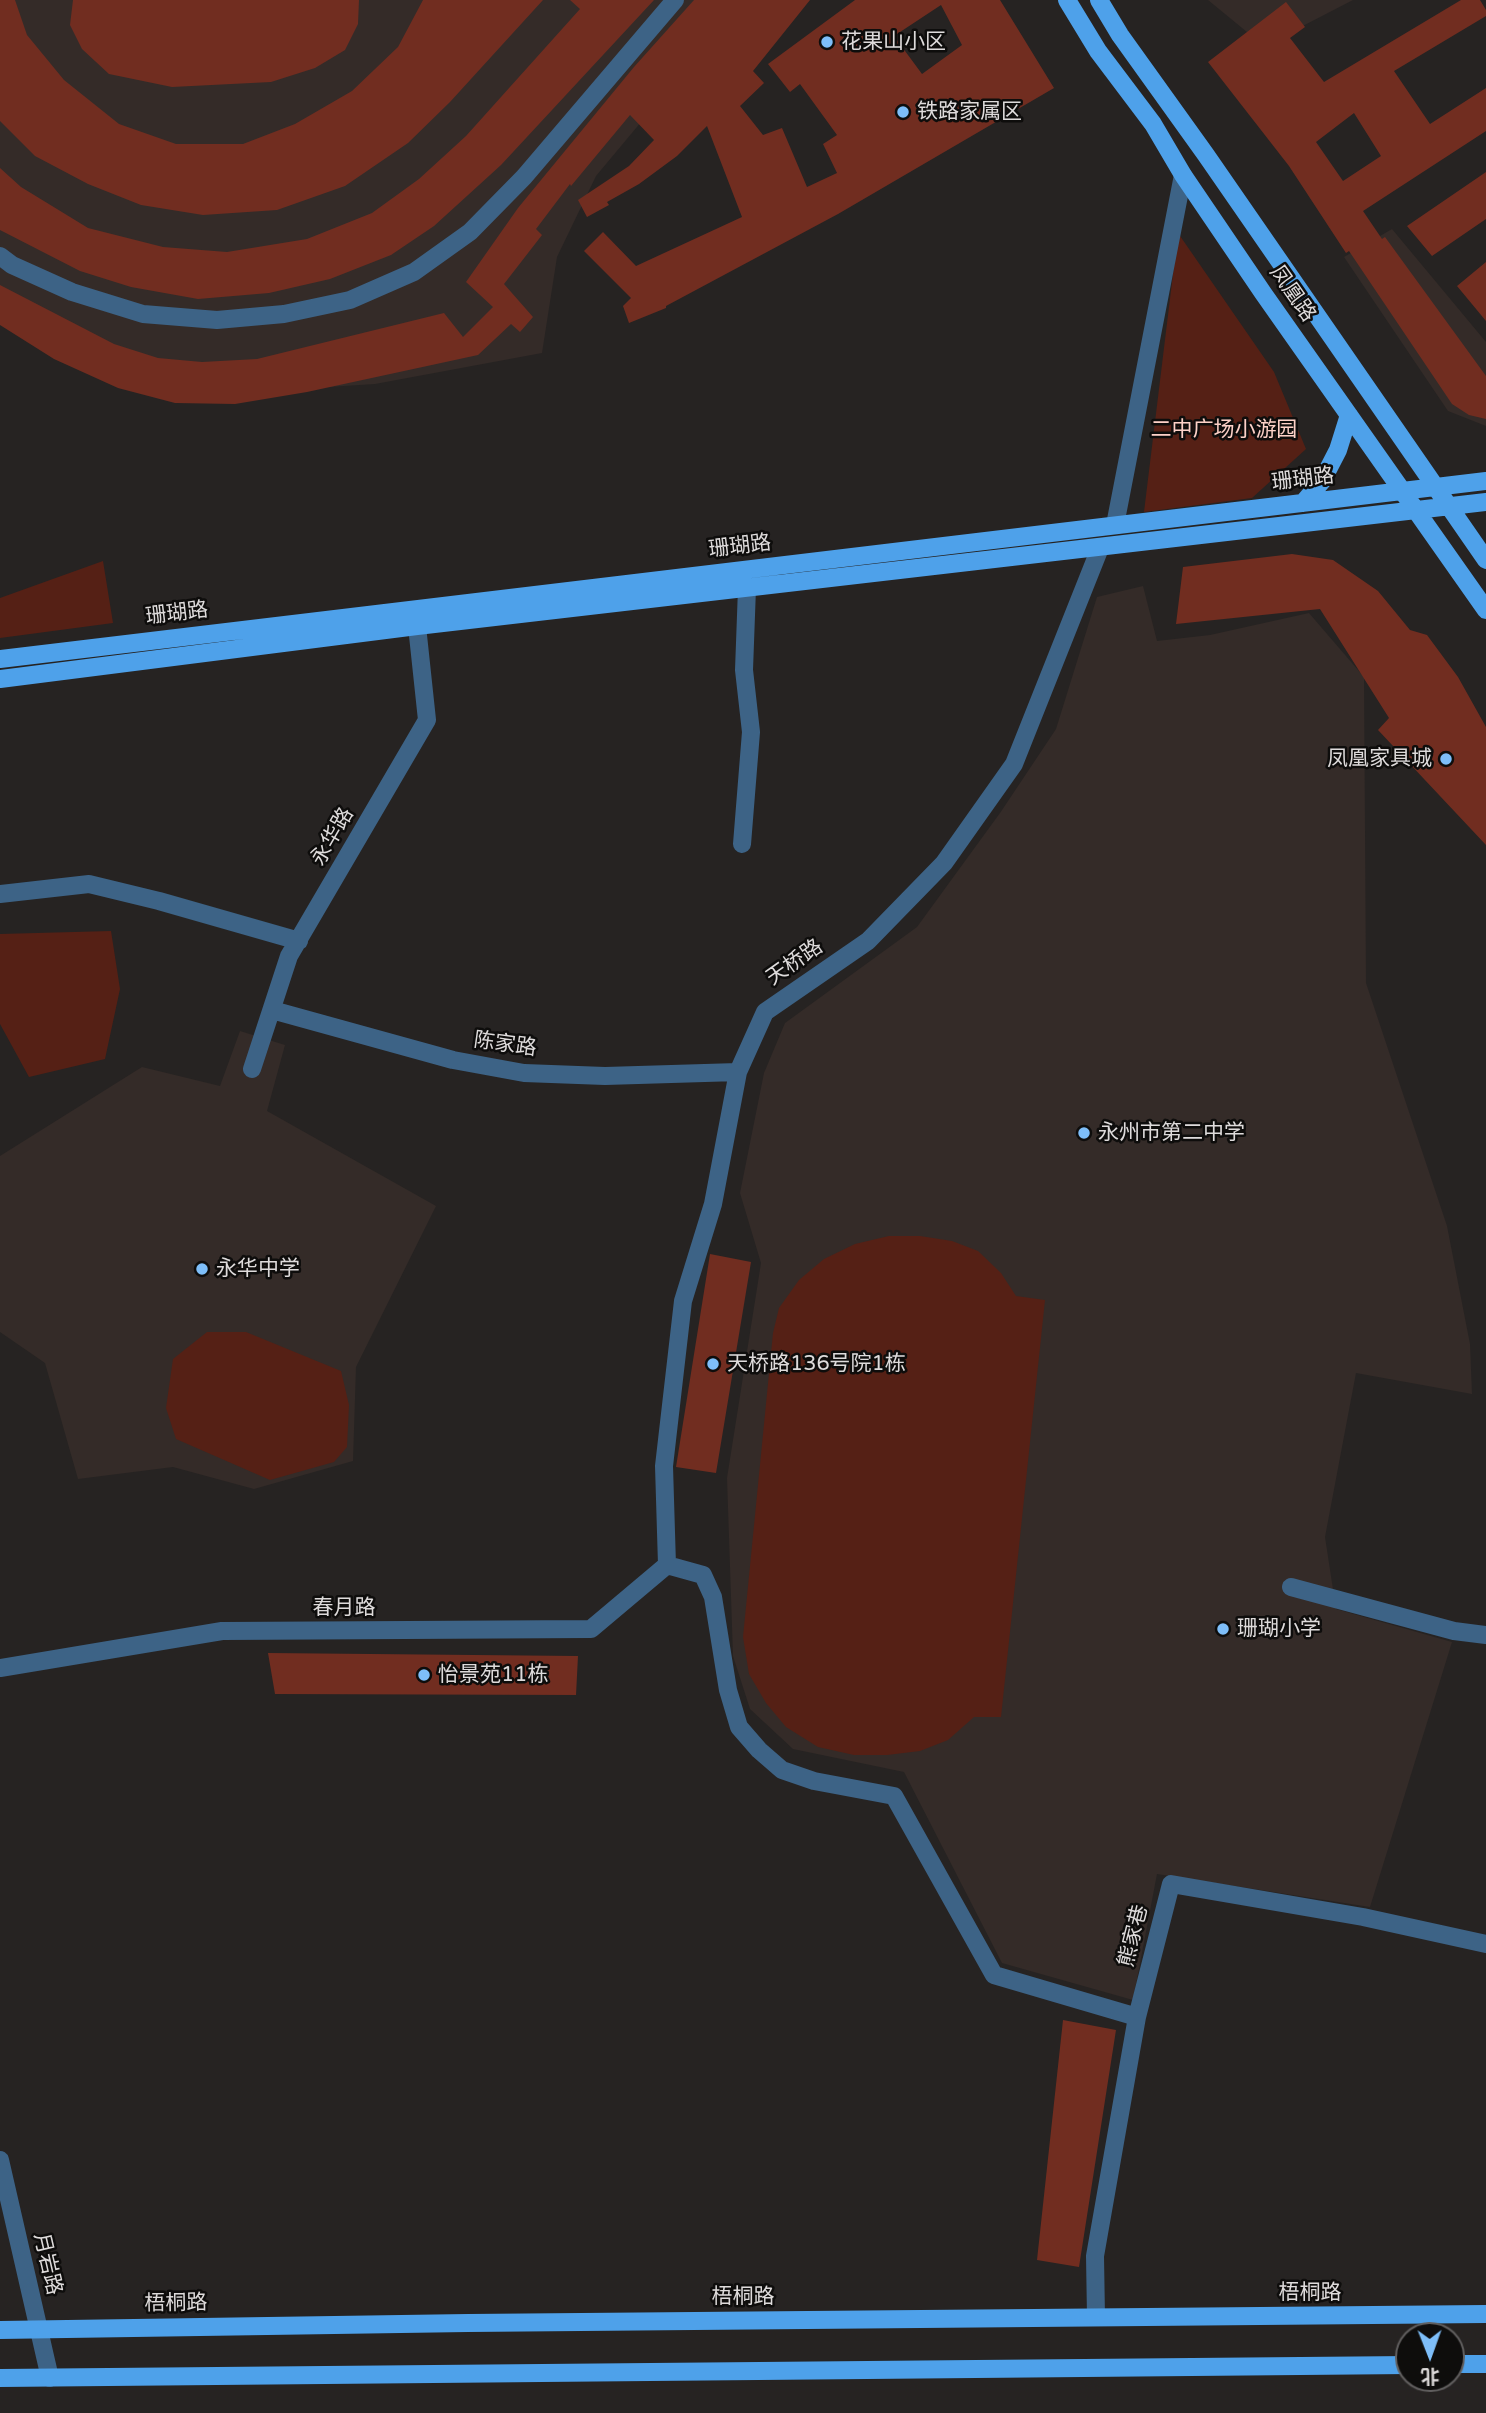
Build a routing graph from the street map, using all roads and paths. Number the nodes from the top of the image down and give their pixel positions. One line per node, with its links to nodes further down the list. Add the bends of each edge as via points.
1 (674, 0): 5 (street, via 524,177 470,232 414,272 350,300 284,314 217,320 143,314 72,292)
2 (1067, 0): 4 (main road, 凤凰路)
3 (1099, 0): 6 (main road, 凤凰路)
4 (1183, 175): 7 (main road, 凤凰路); 16 (street)
5 (0, 256)
6 (1307, 302): 7 (main road); 10 (main road, 凤凰路)
7 (1281, 319): 8 (main road, 凤凰路)
8 (1349, 415): 11 (main road, 凤凰路); 13 (main road, via 1322,481)
9 (1486, 481): 10 (main road, 珊瑚路)
10 (1436, 487): 11 (main road, 珊瑚路); 14 (main road, 凤凰路)
11 (1403, 491): 13 (main road, 珊瑚路); 15 (main road, 凤凰路)
12 (1486, 502): 14 (main road, 珊瑚路)
13 (1303, 503): 16 (main road, 珊瑚路)
14 (1450, 507): 15 (main road, 珊瑚路); 18 (main road, 凤凰路)
15 (1418, 511): 17 (main road, 珊瑚路); 20 (main road, 凤凰路)
16 (1115, 525): 22 (main road, 珊瑚路)
17 (1100, 548): 19 (main road, 珊瑚路); 29 (street, 天桥路, via 1014,764 944,863 868,941 765,1012)
18 (1486, 560)
19 (747, 588): 21 (main road, 珊瑚路); 24 (street, via 744,670 751,732)
20 (1486, 610)
21 (417, 626): 23 (main road, 珊瑚路); 26 (street, 永华路, via 427,720)
22 (0, 659)
23 (0, 679)
24 (742, 844)
25 (0, 894): 26 (street, via 89,884)
26 (299, 941): 27 (street, 永华路, via 289,956)
27 (272, 1010): 28 (street, 永华路); 29 (street, 陈家路, via 453,1060 524,1073)
28 (252, 1069)
29 (738, 1072): 30 (street, 天桥路, via 713,1203 683,1301 664,1466)
30 (667, 1565): 33 (street, 春月路, via 591,1629 222,1631); 35 (street, via 703,1575 713,1597 727,1690 739,1727 758,1750 782,1770 814,1781 894,1796 995,1975)
31 (1291, 1587): 32 (street, via 1454,1631)
32 (1486, 1635)
33 (0, 1668)
34 (1486, 1944): 35 (street, 熊家巷, via 1363,1917 1171,1884)
35 (1137, 2017): 38 (street, 熊家巷, via 1095,2256)
36 (0, 2160): 39 (street, 月岩路)
37 (1486, 2314): 38 (main road, 梧桐路)
38 (1096, 2317): 39 (main road, 梧桐路)
39 (39, 2329): 40 (main road, 梧桐路); 45 (street, 月岩路)
40 (0, 2330)
41 (1465, 2364): 42 (main road)
42 (1486, 2364)
43 (1395, 2365): 45 (main road)
44 (0, 2378): 45 (main road)
45 (50, 2378)

